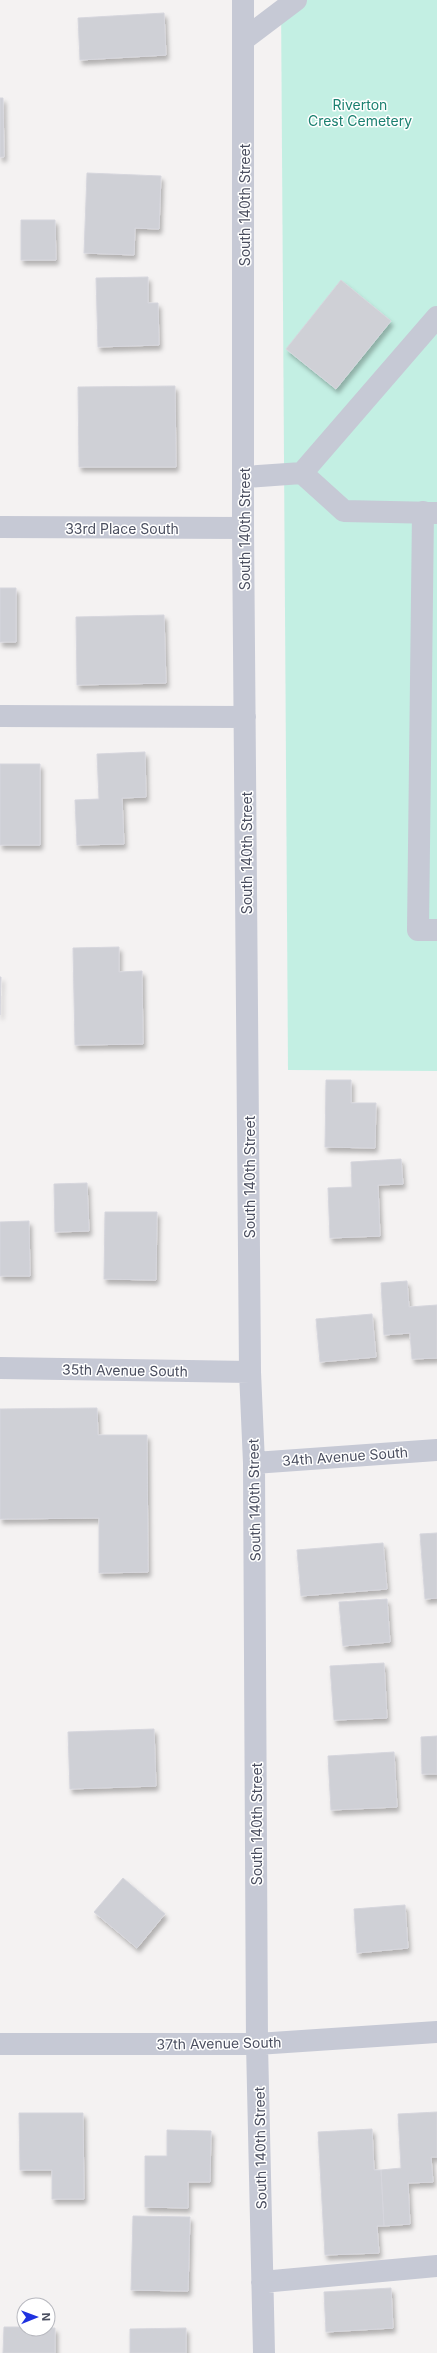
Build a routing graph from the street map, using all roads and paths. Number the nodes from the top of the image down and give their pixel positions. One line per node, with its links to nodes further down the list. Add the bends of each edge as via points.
1 (243, 0): 3 (street, South 140th Street)
2 (296, 0): 3 (street)
3 (243, 40): 6 (street, South 140th Street)
4 (437, 316): 5 (street)
5 (302, 473): 6 (street); 7 (street, via 344,512)
6 (245, 477): 9 (street, South 140th Street)
7 (430, 513): 12 (street, via 418,930)
8 (0, 527): 9 (street, 33rd Place South)
9 (243, 528): 11 (street, South 140th Street)
10 (0, 716): 11 (street)
11 (245, 717): 14 (street, South 140th Street)
12 (437, 930)
13 (0, 1368): 14 (street, 35th Avenue South)
14 (250, 1372): 16 (street, South 140th Street)
15 (437, 1450): 16 (street, 34th Avenue South)
16 (254, 1463): 19 (street, South 140th Street)
17 (437, 2032): 19 (street, 37th Avenue South)
18 (0, 2044): 19 (street, 37th Avenue South)
19 (257, 2044): 21 (street, South 140th Street)
20 (437, 2266): 21 (street)
21 (262, 2282): 22 (street, South 140th Street)
22 (264, 2353)

